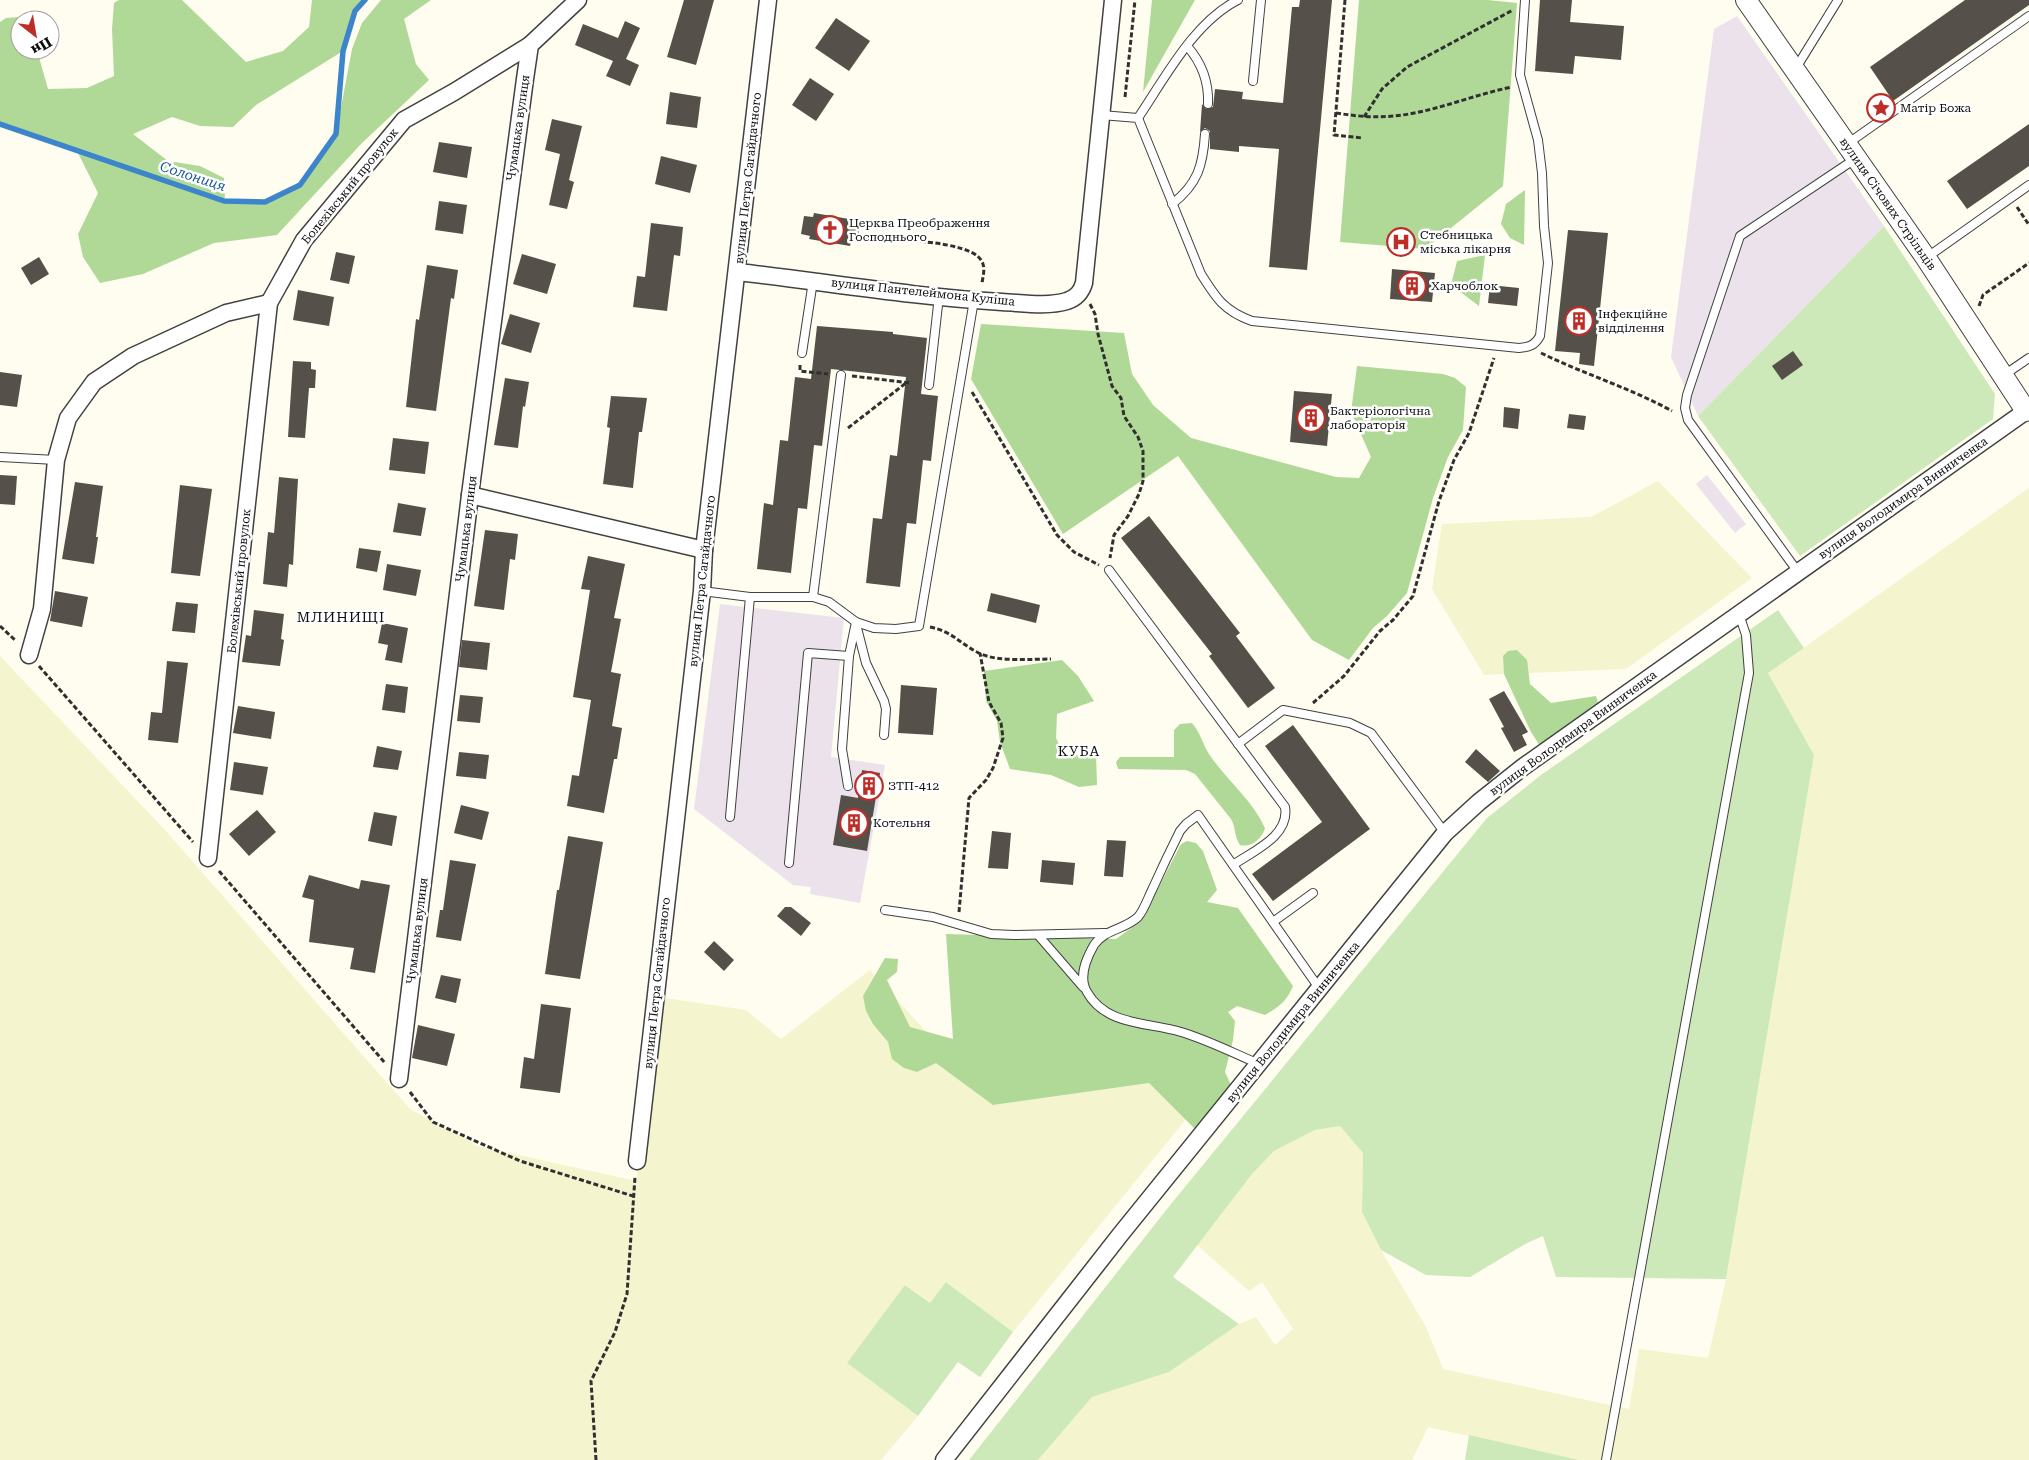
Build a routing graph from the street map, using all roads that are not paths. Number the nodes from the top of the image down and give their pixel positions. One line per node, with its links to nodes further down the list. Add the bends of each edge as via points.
1 (578, 0): 10 (street)
2 (768, 0): 22 (street, вулиця Петра Сагайдачного)
3 (1113, 0): 15 (street)
4 (1238, 0): 11 (lane, via 1213,16)
5 (1261, 0): 13 (lane)
6 (1746, 0): 12 (street, вулиця Січових Стрільців)
7 (1838, 0): 12 (lane)
8 (1525, 1): 20 (lane, via 1520,65 1538,140 1548,263 1540,336 1536,344 1529,348 1500,346 1252,321 1238,316 1216,298 1201,274)
9 (2029, 16): 18 (lane)
10 (530, 45): 26 (street, Болехівський провулок, via 404,120 304,240); 35 (street, Чумацька вулиця)
11 (1186, 46): 14 (lane, via 1203,70); 16 (lane)
12 (1795, 70): 18 (street, вулиця Січових Стрільців)
13 (1253, 81)
14 (1208, 104)
15 (1101, 115): 16 (lane); 25 (street, вулиця Пантелеймона Куліша, via 1082,290 1077,297 1050,304)
16 (1138, 118): 20 (lane)
17 (1205, 134): 20 (lane, via 1200,170 1192,185)
18 (1852, 151): 21 (street, вулиця Січових Стрільців); 38 (lane, via 1740,236 1685,408 1688,420)
19 (2029, 185): 21 (lane)
20 (1172, 204)
21 (1926, 258): 30 (street, вулиця Січових Стрільців)
22 (738, 272): 23 (street, вулиця Пантелеймона Куліша); 36 (street, вулиця Петра Сагайдачного)
23 (813, 281): 24 (street, вулиця Пантелеймона Куліша); 27 (lane)
24 (939, 296): 25 (street, вулиця Пантелеймона Куліша); 31 (lane)
25 (977, 300): 43 (lane, via 960,373 919,626 874,628)
26 (269, 303): 34 (street, via 226,313 133,356 94,382 68,418); 51 (street, Болехівський провулок)
27 (802, 353)
28 (2029, 358): 30 (lane)
29 (841, 375): 41 (lane)
30 (2003, 375): 32 (street, вулиця Січових Стрільців)
31 (928, 385)
32 (2028, 410): 38 (street, вулиця Володимира Винниченка)
33 (0, 457): 34 (lane)
34 (56, 460): 44 (street, via 42,609)
35 (470, 495): 36 (street); 62 (street, Чумацька вулиця)
36 (704, 550): 39 (street, вулиця Петра Сагайдачного)
37 (1109, 570): 47 (lane)
38 (1798, 572): 42 (street, вулиця Володимира Винниченка)
39 (702, 591): 40 (lane); 63 (street, вулиця Петра Сагайдачного)
40 (750, 597): 41 (lane); 49 (lane)
41 (813, 597): 43 (lane, via 829,602)
42 (1739, 614): 50 (street, вулиця Володимира Винниченка, via 1523,767); 65 (lane, via 1746,635 1749,673)
43 (856, 622): 45 (lane); 46 (lane, via 866,663 886,709)
44 (29, 655)
45 (849, 656): 48 (lane, via 842,750); 52 (lane, via 808,653)
46 (884, 735)
47 (1238, 744): 50 (lane, via 1283,710 1350,723 1371,734); 53 (lane, via 1285,807 1287,817 1274,837)
48 (848, 786)
49 (730, 817)
50 (1446, 833): 60 (street, вулиця Володимира Винниченка)
51 (208, 858)
52 (789, 863)
53 (1233, 865): 56 (lane); 57 (lane, via 1198,815 1180,831 1137,917 1118,930)
54 (1313, 893): 56 (lane)
55 (884, 910): 58 (lane, via 933,917 991,934)
56 (1272, 922): 60 (lane)
57 (1106, 932): 58 (lane); 59 (lane, via 1087,958 1082,975)
58 (1038, 935): 59 (lane)
59 (1085, 988): 61 (lane, via 1091,1000 1112,1016 1195,1036)
60 (1319, 988): 61 (street, вулиця Володимира Винниченка)
61 (1259, 1064): 64 (street, вулиця Володимира Винниченка)
62 (399, 1079)
63 (637, 1161)
64 (944, 1460)
65 (1606, 1460)

